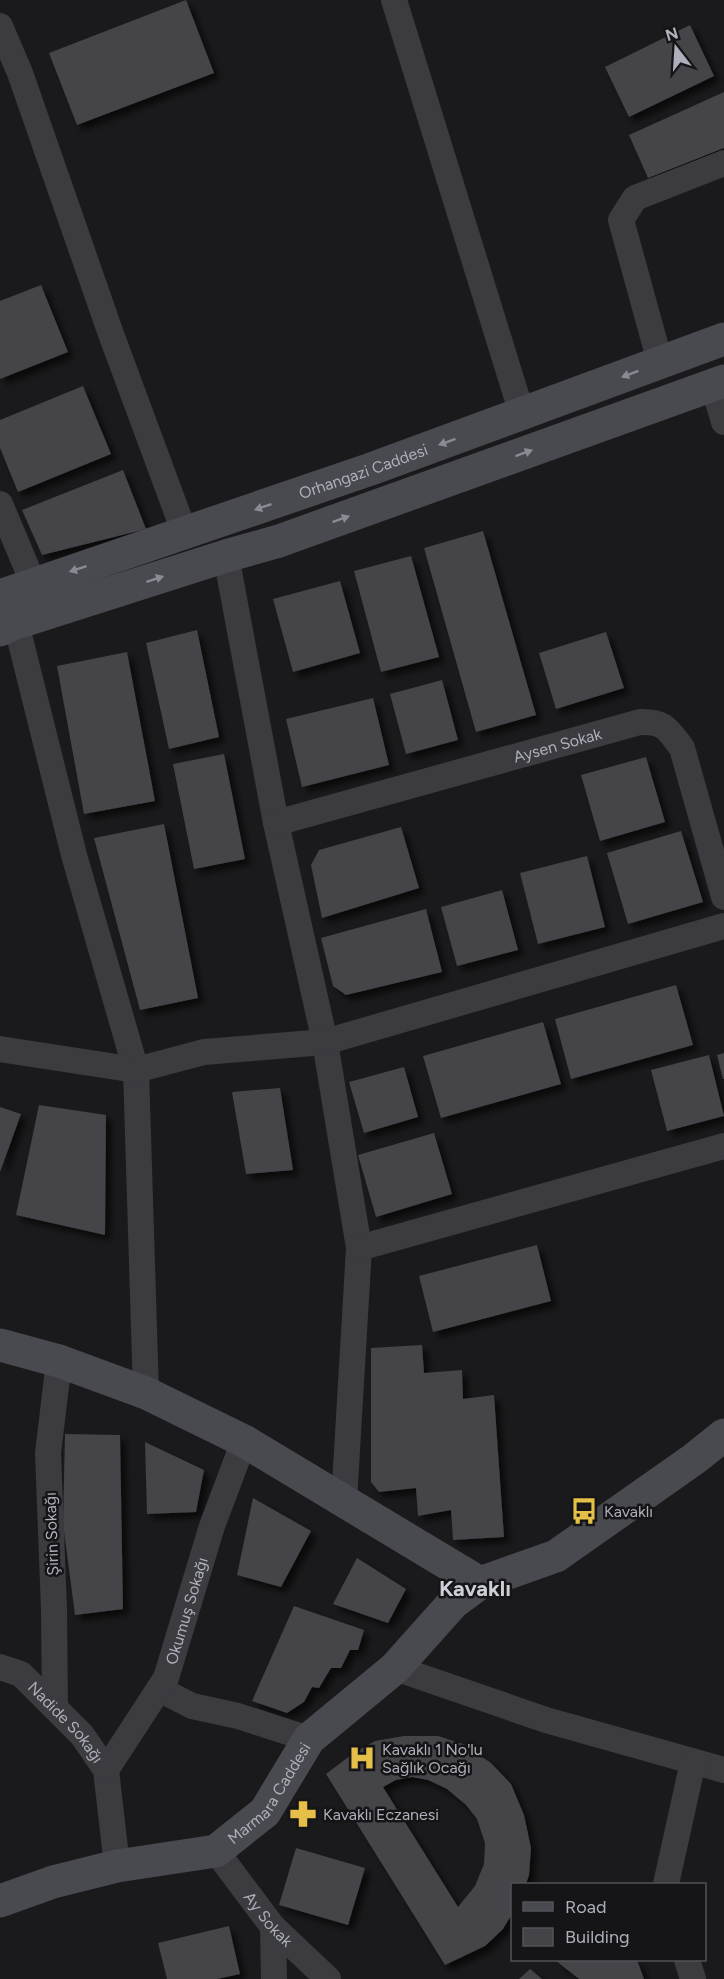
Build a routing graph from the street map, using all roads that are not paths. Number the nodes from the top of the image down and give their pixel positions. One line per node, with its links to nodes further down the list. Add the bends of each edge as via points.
1 (394, 0): 7 (street)
2 (0, 26): 10 (street, via 20,72)
3 (724, 162): 5 (street, via 635,198 621,220)
4 (724, 339): 5 (main road, Orhangazi Caddesi)
5 (660, 362): 7 (main road, Orhangazi Caddesi, one-way to 7)
6 (718, 383): 8 (street); 11 (main road, one-way to 6, via 279,541)
7 (522, 414): 10 (main road, Orhangazi Caddesi, one-way to 10)
8 (724, 422)
9 (0, 504): 12 (street)
10 (185, 534): 12 (main road, Orhangazi Caddesi, one-way to 12)
11 (226, 556): 13 (main road, one-way to 11); 14 (street)
12 (34, 585): 13 (main road, Orhangazi Caddesi)
13 (5, 616): 19 (street)
14 (276, 823): 15 (street, Aysen Sokak, via 640,722 656,721 682,748); 17 (street)
15 (724, 897)
16 (724, 926): 17 (street)
17 (325, 1042): 19 (street, via 204,1052); 21 (street)
18 (0, 1049): 19 (street)
19 (136, 1070): 24 (street)
20 (724, 1146): 21 (street)
21 (359, 1248): 27 (street)
22 (0, 1345): 23 (main road)
23 (59, 1361): 24 (main road); 32 (street, Şirin Sokağı, via 48,1454)
24 (146, 1393): 26 (main road)
25 (724, 1435): 28 (main road, Marmara Caddesi, via 555,1556)
26 (244, 1441): 27 (main road); 31 (street, Okumuş Sokağı, via 212,1526 166,1678)
27 (344, 1501): 28 (main road)
28 (480, 1583): 30 (main road, Marmara Caddesi, via 453,1603)
29 (0, 1667): 32 (street, Nadide Sokağı, via 21,1674)
30 (395, 1668): 33 (main road, Marmara Caddesi); 34 (street, via 546,1720)
31 (159, 1689): 33 (street, via 192,1706); 35 (street, Okumuş Sokağı)
32 (55, 1708): 35 (street, Nadide Sokağı, via 82,1735)
33 (309, 1739): 37 (main road, Marmara Caddesi, via 265,1812)
34 (693, 1762): 36 (street); 39 (street)
35 (106, 1770): 38 (street, Nadide Sokağı)
36 (724, 1770)
37 (216, 1851): 38 (main road, Marmara Caddesi); 41 (street, Ay Sokak)
38 (117, 1866): 40 (main road, Marmara Caddesi, via 53,1882)
39 (666, 1883)
40 (0, 1901)
41 (273, 1927): 43 (street); 44 (street, Ay Sokak)
42 (688, 1961): 45 (street)
43 (274, 1979)
44 (328, 1979)
45 (693, 1979)

